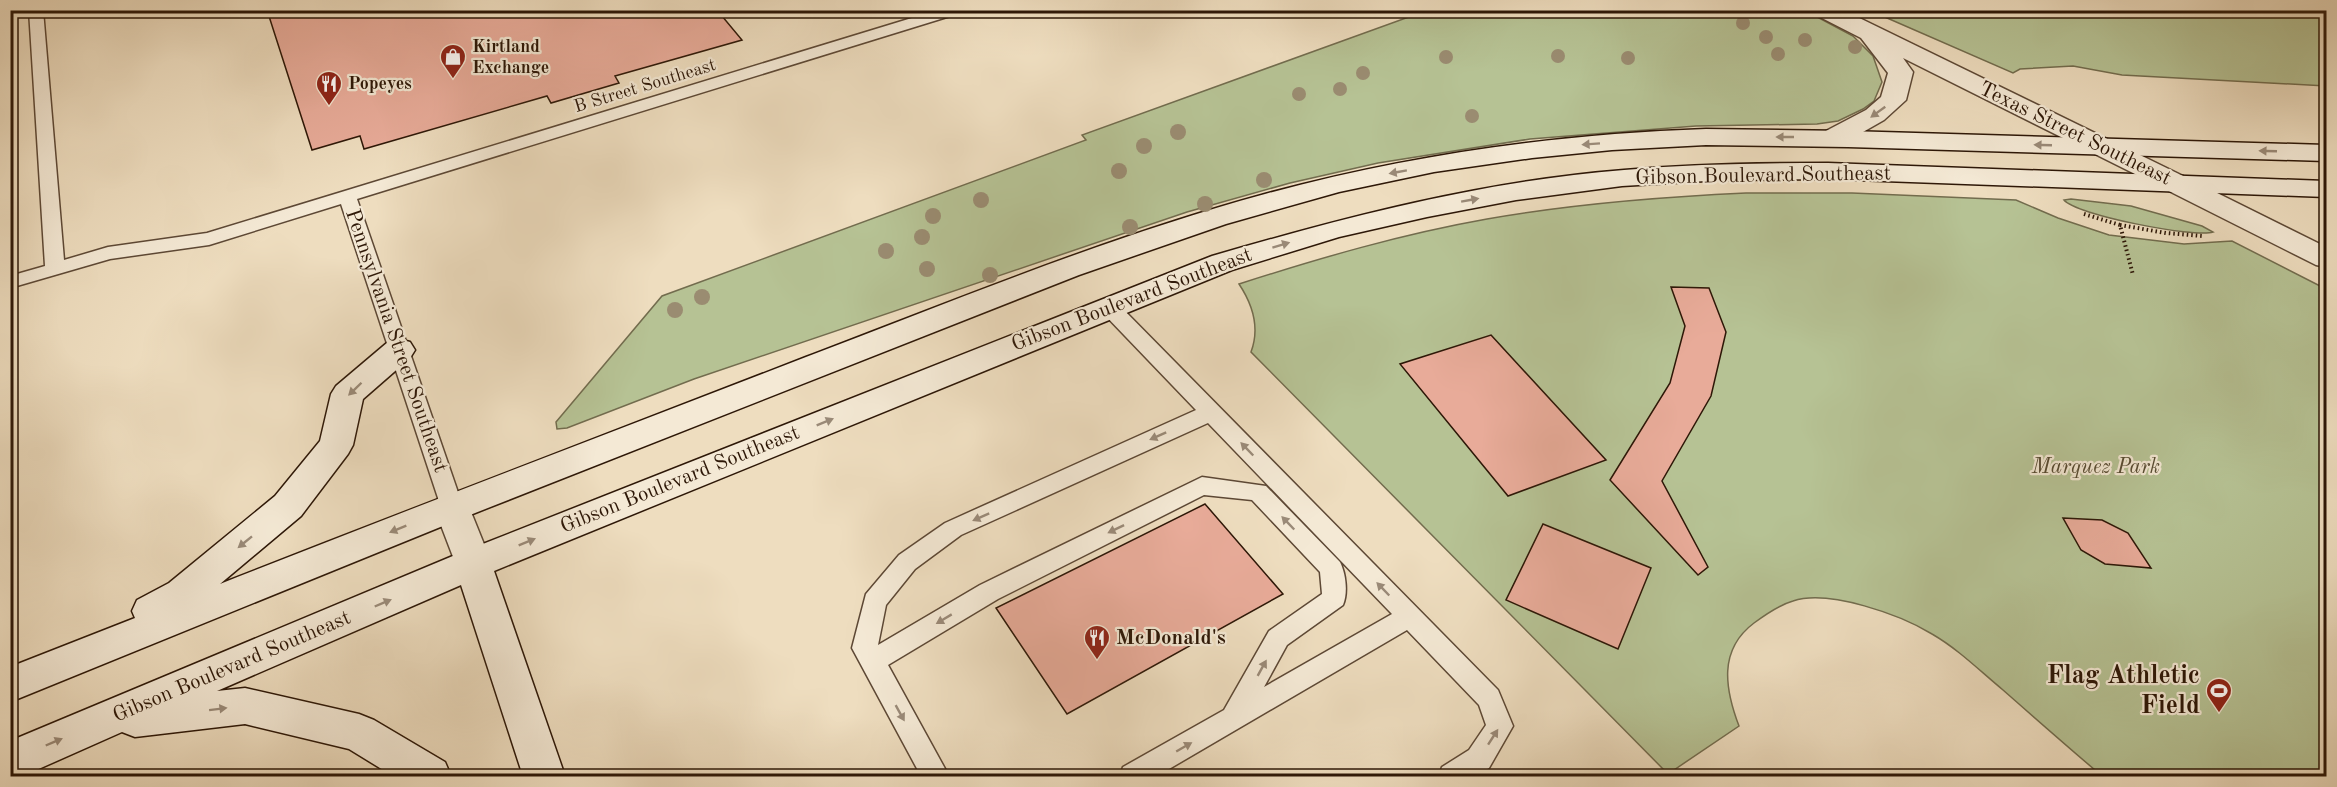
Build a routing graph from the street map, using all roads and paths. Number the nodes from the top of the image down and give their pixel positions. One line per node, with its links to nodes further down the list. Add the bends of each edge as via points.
1 (36, 10): 15 (lane)
2 (955, 10): 10 (lane, B Street Southeast)
3 (1824, 10): 4 (main road, Texas Street Southeast)
4 (1868, 32): 5 (main road, one-way to 5, via 1901,72 1893,100 1875,115); 6 (main road, Texas Street Southeast)
5 (1833, 138): 6 (main road, Gibson Boulevard Southeast, one-way to 5); 21 (main road, Gibson Boulevard Southeast, one-way to 21, via 1656,139 1564,146 1392,173 1306,192 1068,268)
6 (2102, 147): 7 (main road, Gibson Boulevard Southeast, one-way to 6); 8 (main road, Texas Street Southeast)
7 (2326, 153)
8 (2173, 182): 9 (main road, Gibson Boulevard Southeast); 14 (main road, Texas Street Southeast); 18 (main road, Gibson Boulevard Southeast, one-way to 8, via 1222,263 1332,230 1516,192 1622,178 1828,171)
9 (2326, 189)
10 (348, 198): 15 (lane, Pennsylvania Street Southeast, via 209,239 108,253); 19 (lane, Pennsylvania Street Southeast)
11 (2076, 211): 12 (path)
12 (2120, 225): 13 (path); 16 (path)
13 (2212, 237)
14 (2326, 258)
15 (55, 269): 17 (lane, Pennsylvania Street Southeast)
16 (2133, 274)
17 (10, 282)
18 (1108, 307): 20 (lane); 22 (main road, Gibson Boulevard Southeast, one-way to 18)
19 (399, 350): 21 (lane, Pennsylvania Street Southeast); 25 (main road, one-way to 25, via 348,394 336,445 288,506 182,594)
20 (1212, 412): 23 (lane, one-way to 20); 24 (lane, one-way to 24, via 953,529 907,562 875,601 864,648)
21 (452, 507): 22 (main road, Pennsylvania Street Southeast); 25 (main road, Gibson Boulevard Southeast, one-way to 25)
22 (473, 564): 28 (main road, Gibson Boulevard Southeast, one-way to 22); 31 (main road, Pennsylvania Street Southeast)
23 (1410, 616): 27 (lane); 34 (lane, one-way to 23, via 1479,759 1500,726 1489,698)
24 (872, 662): 27 (lane, one-way to 24, via 1278,639 1334,598 1332,569 1258,492 1202,486 989,592); 32 (lane, one-way to 32)
25 (54, 667): 26 (main road, Gibson Boulevard Southeast)
26 (10, 685)
27 (1233, 718): 33 (lane, one-way to 27)
28 (98, 724): 29 (main road, Gibson Boulevard Southeast, one-way to 28); 30 (main road, one-way to 30, via 245,706 359,733)
29 (10, 760)
30 (430, 777)
31 (544, 777)
32 (935, 777)
33 (1133, 777)
34 (1452, 777)

